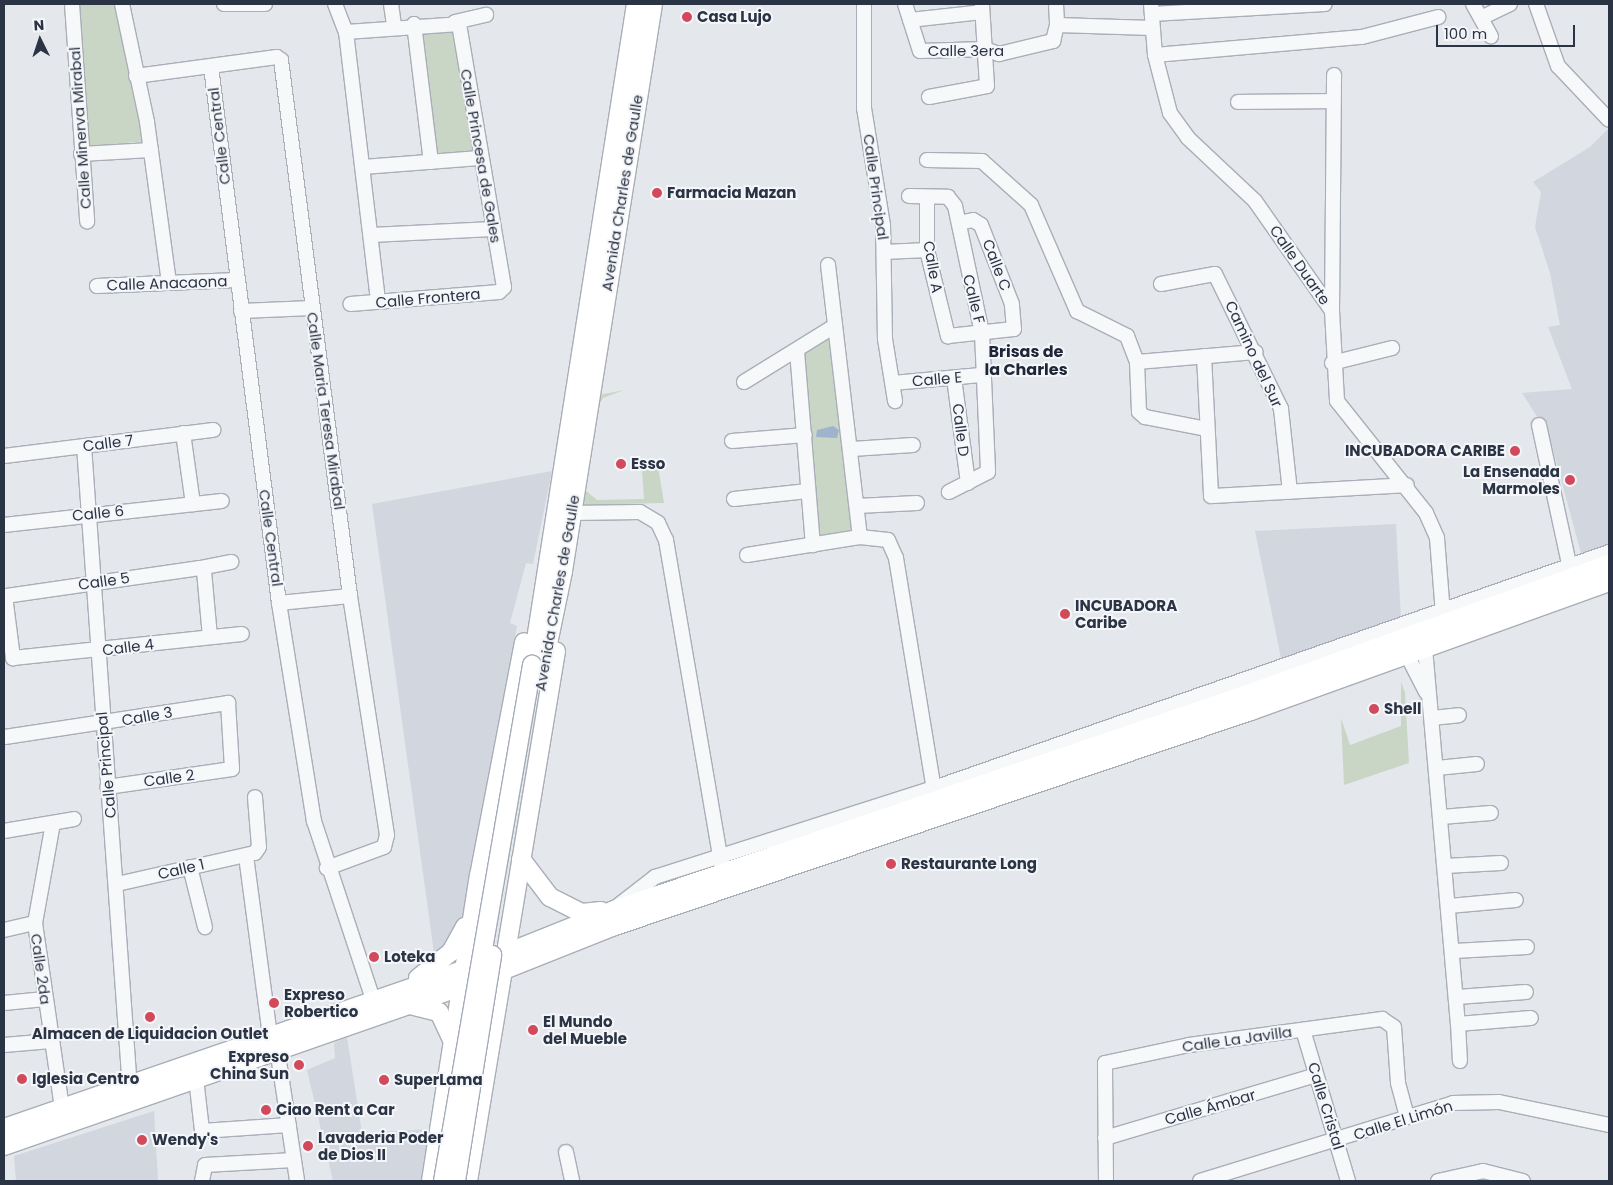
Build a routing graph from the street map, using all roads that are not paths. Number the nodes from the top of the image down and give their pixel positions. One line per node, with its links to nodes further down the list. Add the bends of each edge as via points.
1 (72, 4): 39 (street, Calle Minerva Mirabal)
2 (122, 4): 33 (street)
3 (224, 4): 4 (street)
4 (265, 4)
5 (335, 4): 27 (street)
6 (390, 4): 26 (street)
7 (636, 4): 105 (main road, Avenida Charles de Gaulle)
8 (653, 4): 96 (main road, Avenida Charles de Gaulle)
9 (864, 4): 51 (street, Calle Principal, via 864,108)
10 (906, 4): 22 (street)
11 (1056, 4): 25 (street)
12 (1325, 4): 16 (street)
13 (1473, 4): 21 (street)
14 (1510, 4): 21 (street)
15 (1536, 4): 37 (street, via 1558,66)
16 (1307, 5): 19 (street)
17 (982, 8): 22 (street); 29 (street)
18 (486, 15): 23 (street)
19 (1152, 15): 25 (street); 30 (street, Calle Duarte)
20 (1438, 17): 30 (street, via 1362,37)
21 (1483, 17): 28 (street)
22 (910, 20): 29 (street, Calle 3era, via 916,49)
23 (457, 23): 24 (street); 40 (street, Calle Princesa de Gales)
24 (414, 24): 26 (street); 42 (street)
25 (1057, 25): 29 (street, Calle 3era, via 1053,41 999,54)
26 (394, 26): 27 (street)
27 (346, 32): 43 (street)
28 (1491, 36)
29 (985, 49): 34 (street, via 987,86)
30 (1154, 55): 62 (street, Calle Duarte, via 1170,113 1188,138 1255,201)
31 (211, 67): 33 (street, Calle Maria Teresa Mirabal); 53 (street, Calle Central); 60 (street, Calle Maria Teresa Mirabal, via 277,57 281,60)
32 (1334, 75): 35 (street)
33 (136, 76): 38 (street)
34 (929, 97)
35 (1333, 101): 36 (street); 62 (street)
36 (1238, 102)
37 (1609, 120)
38 (152, 150): 39 (street); 54 (street)
39 (81, 154): 46 (street, Calle Minerva Mirabal)
40 (480, 158): 42 (street); 48 (street, Calle Princesa de Gales)
41 (927, 160): 69 (street, via 982,161 1031,206 1077,312 1127,336)
42 (430, 162): 43 (street)
43 (363, 167): 49 (street)
44 (909, 196): 45 (street, Calle F)
45 (927, 197): 47 (street, Calle F, via 952,200); 50 (street, Calle A)
46 (86, 222)
47 (959, 223): 64 (street, Calle F); 64 (street, Calle C, via 973,220 980,225 1012,304 1014,329)
48 (493, 229): 49 (street); 57 (street, Calle Princesa de Gales)
49 (371, 235): 58 (street)
50 (926, 250): 51 (street); 64 (street, Calle A, via 948,336)
51 (885, 252): 74 (street, Calle Principal, via 885,339)
52 (828, 265): 63 (street)
53 (236, 280): 54 (street, Calle Anacaona); 61 (street, Calle Central)
54 (169, 282): 56 (street, Calle Anacaona)
55 (1161, 284): 67 (street, Camino del Sur, via 1213,272)
56 (97, 286)
57 (504, 287): 58 (street, Calle Frontera, via 500,292)
58 (378, 302): 59 (street, Calle Frontera)
59 (350, 304)
60 (312, 308): 61 (street); 112 (street, Calle Maria Teresa Mirabal)
61 (241, 311): 113 (street, Calle Central)
62 (1332, 311): 70 (street, Calle Duarte)
63 (833, 327): 66 (street); 84 (street)
64 (982, 333): 71 (street, Calle F)
65 (1392, 348): 70 (street)
66 (797, 351): 73 (street); 80 (street)
67 (1256, 352): 68 (street); 90 (street, Camino del Sur, via 1281,409)
68 (1204, 356): 69 (street); 77 (street)
69 (1137, 362): 77 (street, via 1139,412 1146,417)
70 (1332, 363): 87 (street, Calle Duarte, via 1337,401)
71 (981, 375): 72 (street, Calle E); 86 (street, Calle F, via 988,473)
72 (954, 378): 74 (street, Calle E); 86 (street, Calle D)
73 (744, 382)
74 (893, 383): 75 (street, Calle Principal)
75 (895, 401)
76 (1539, 425): 108 (street)
77 (1207, 429): 90 (street, via 1211,496)
78 (213, 430): 79 (street, Calle 7)
79 (183, 433): 83 (street, Calle 7); 94 (street)
80 (804, 435): 81 (street); 88 (street)
81 (732, 441)
82 (913, 445): 84 (street)
83 (84, 446): 85 (street, Calle 7); 97 (street, Calle Principal)
84 (852, 449): 95 (street)
85 (4, 456)
86 (968, 483): 89 (street)
87 (1407, 484): 90 (street); 114 (street, Calle Duarte, via 1437,538)
88 (808, 491): 91 (street); 100 (street)
89 (949, 492)
90 (1290, 492)
91 (734, 499)
92 (222, 501): 94 (street, Calle 6)
93 (917, 503): 95 (street)
94 (193, 504): 97 (street, Calle 6)
95 (857, 506): 99 (street)
96 (572, 513): 107 (main road, Avenida Charles de Gaulle); 138 (street, via 640,512 658,523 666,540)
97 (89, 514): 98 (street, Calle 6); 109 (street, Calle Principal)
98 (4, 525)
99 (860, 537): 100 (street); 130 (street, via 888,540 896,558)
100 (813, 544): 102 (street)
101 (1609, 552): 108 (street)
102 (747, 555)
103 (231, 562): 106 (street, Calle 5)
104 (1609, 564): 108 (main road)
105 (544, 568): 120 (main road, Avenida Charles de Gaulle); 145 (main road, via 524,646)
106 (202, 569): 109 (street, Calle 5); 116 (street)
107 (563, 571): 120 (main road, Avenida Charles de Gaulle); 139 (main road, via 554,677)
108 (1571, 571): 114 (main road)
109 (92, 582): 111 (street, Calle 5); 118 (street, Calle Principal)
110 (1609, 582): 117 (main road)
111 (5, 596): 118 (street, Calle 4, via 14,658)
112 (350, 596): 113 (street); 143 (street, Calle Maria Teresa Mirabal, via 387,842)
113 (280, 603): 143 (street, Calle Central, via 314,821)
114 (1443, 615): 130 (main road)
115 (242, 634): 116 (street, Calle 4)
116 (210, 637): 118 (street, Calle 4)
117 (1425, 648): 119 (main road); 121 (street)
118 (97, 651): 124 (street, Calle Principal)
119 (1407, 655): 121 (street); 153 (main road)
120 (538, 666): 190 (main road, Avenida Charles de Gaulle, bridge); 191 (main road, Avenida Charles de Gaulle, bridge)
121 (1430, 701): 123 (street)
122 (1459, 715): 123 (street)
123 (1432, 718): 127 (street)
124 (102, 724): 125 (street, Calle 3); 128 (street, Calle 3, via 229,704); 129 (street, Calle Principal)
125 (5, 737)
126 (1477, 764): 127 (street)
127 (1436, 768): 133 (street)
128 (232, 769): 129 (street, Calle 2)
129 (107, 787): 146 (street, Calle Principal)
130 (935, 794): 138 (street); 144 (main road)
131 (255, 797): 137 (street, via 258,847)
132 (1491, 813): 133 (street)
133 (1441, 817): 141 (street)
134 (74, 819): 135 (street)
135 (53, 823): 136 (street); 150 (street)
136 (4, 831)
137 (246, 856): 142 (street, Calle 1); 168 (street)
138 (720, 856): 144 (street); 149 (street, via 645,882)
139 (521, 859): 149 (main road, via 550,897 570,910); 156 (main road)
140 (1501, 863): 141 (street)
141 (1445, 866): 148 (street)
142 (190, 867): 146 (street, Calle 1); 151 (street)
143 (327, 868): 161 (street, Calle Central)
144 (723, 874): 149 (main road)
145 (479, 876): 157 (main road); 162 (main road, via 459,942 432,970)
146 (117, 884): 175 (street, Calle Principal)
147 (1516, 900): 148 (street)
148 (1449, 906): 155 (street)
149 (614, 910): 156 (main road)
150 (35, 923): 152 (street, Calle 2da); 160 (street, Calle 2da)
151 (205, 927)
152 (4, 930)
153 (564, 944): 156 (main road); 170 (main road, via 513,980)
154 (1527, 947): 155 (street)
155 (1454, 950): 159 (street)
156 (502, 964): 157 (main road); 170 (main road)
157 (462, 979): 162 (main road); 171 (main road)
158 (1526, 992): 159 (street)
159 (1457, 997): 165 (street)
160 (45, 999): 163 (street); 167 (street, Calle 2da)
161 (373, 999): 162 (main road); 168 (main road)
162 (394, 1000): 168 (main road); 171 (main road, via 439,1012 449,1028)
163 (4, 1003)
164 (1531, 1018): 165 (street)
165 (1458, 1024): 172 (street)
166 (1304, 1030): 173 (street, Calle Cristal); 178 (street, Calle La Javilla, via 1389,1022 1394,1027 1398,1083); 182 (street, Calle La Javilla, via 1226,1038 1105,1063)
167 (51, 1041): 169 (street); 177 (street, Calle 2da)
168 (274, 1042): 174 (main road); 175 (main road); 179 (street)
169 (4, 1045)
170 (487, 1048): 192 (main road)
171 (450, 1049): 189 (main road)
172 (1460, 1061)
173 (1316, 1075): 182 (street, Calle Ámbar); 183 (street, Calle Cristal)
174 (196, 1078): 176 (main road); 179 (street, via 202,1132)
175 (133, 1083): 176 (street); 177 (main road)
176 (145, 1096): 184 (main road)
177 (62, 1107): 181 (main road)
178 (1407, 1116): 180 (street, Calle El Limón, via 1478,1100 1541,1108); 183 (street, Calle El Limón)
179 (289, 1125): 186 (street)
180 (1609, 1125)
181 (4, 1128)
182 (1105, 1138): 194 (street, Calle La Javilla)
183 (1336, 1141): 195 (street, Calle El Limón); 196 (street, Calle Cristal)
184 (4, 1146)
185 (566, 1152): 193 (street)
186 (294, 1160): 187 (street, via 202,1166); 188 (street)
187 (202, 1181)
188 (297, 1181)
189 (431, 1181)
190 (442, 1181)
191 (456, 1181)
192 (468, 1181)
193 (572, 1181)
194 (1106, 1181)
195 (1200, 1181)
196 (1348, 1181)
197 (1438, 1181): 198 (street, via 1483,1170)
198 (1523, 1181)

